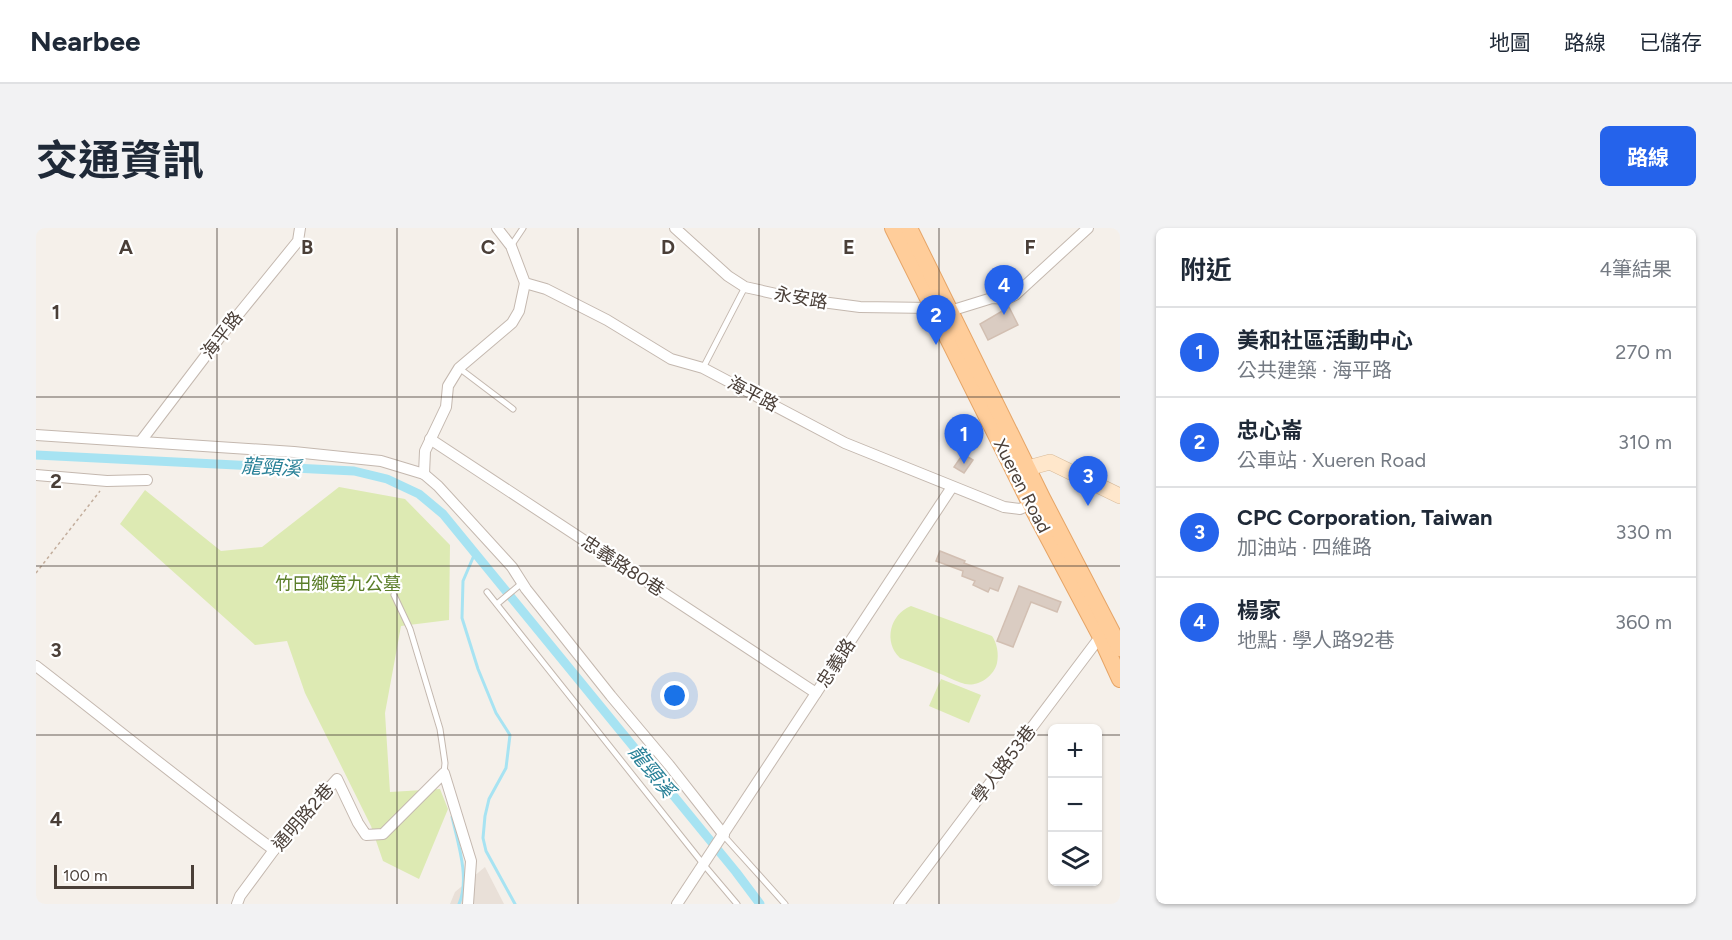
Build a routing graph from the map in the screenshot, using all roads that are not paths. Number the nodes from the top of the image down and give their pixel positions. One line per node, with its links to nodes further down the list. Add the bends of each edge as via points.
1 (300, 228): 18 (street, 海平路, via 298,241)
2 (497, 228): 8 (street)
3 (523, 228): 8 (lane)
4 (675, 228): 10 (street, 永安路)
5 (893, 228): 11 (main road, Xueren Road)
6 (909, 228): 12 (main road, Xueren Road)
7 (1088, 228): 12 (street, via 1015,295)
8 (511, 246): 9 (street)
9 (525, 283): 13 (street, via 519,311 512,322); 14 (street, 海平路, via 546,289 607,320 671,359)
10 (745, 287): 11 (street, 永安路, via 860,307); 14 (lane)
11 (932, 308): 12 (street, 永安路); 19 (main road, Xueren Road)
12 (950, 311): 19 (main road, Xueren Road)
13 (459, 368): 15 (lane); 17 (street, via 448,386 446,407)
14 (703, 368): 23 (street, 海平路, via 845,443)
15 (513, 409)
16 (36, 435): 18 (street)
17 (430, 439): 20 (street); 34 (street, 忠義路80巷)
18 (141, 441): 20 (street, via 381,461)
19 (1022, 471): 24 (main road, via 1050,462); 25 (main road, Xueren Road)
20 (423, 474): 26 (street, via 512,567)
21 (36, 475): 22 (street, via 107,482)
22 (147, 480)
23 (952, 487): 25 (street, 海平路, via 1004,507 1020,509); 34 (street, 忠義路)
24 (1120, 495)
25 (1037, 501): 30 (main road, Xueren Road)
26 (522, 583): 29 (lane); 36 (street)
27 (487, 592): 29 (lane)
28 (394, 595): 35 (lane, via 410,629 440,729)
29 (497, 604): 38 (lane)
30 (1105, 631): 31 (main road, Xueren Road); 33 (main road, Xueren Road); 44 (street, 學人路53巷)
31 (1120, 648)
32 (36, 666): 37 (street)
33 (1120, 679)
34 (816, 693): 36 (street, 忠義路)
35 (444, 773): 37 (street, 通明路2巷, via 383,834 366,835 337,779); 40 (street, via 471,861)
36 (722, 837): 38 (street, 忠義路); 43 (lane)
37 (274, 850): 39 (street, 通明路2巷)
38 (705, 863): 41 (street, 忠義路); 42 (lane)
39 (238, 904)
40 (468, 904)
41 (677, 904)
42 (737, 904)
43 (785, 904)
44 (899, 904)

